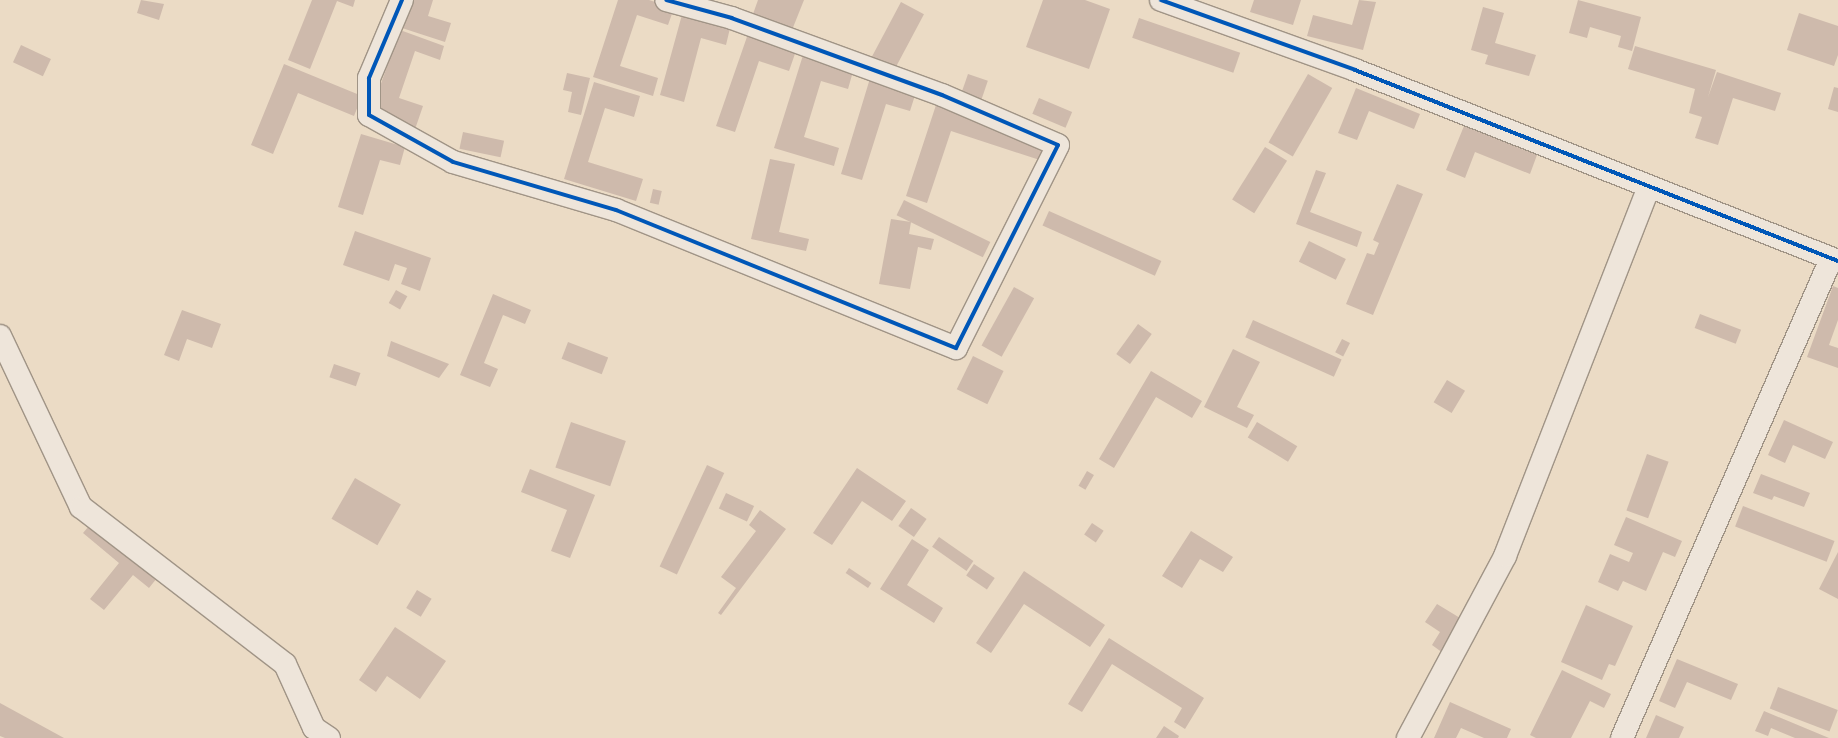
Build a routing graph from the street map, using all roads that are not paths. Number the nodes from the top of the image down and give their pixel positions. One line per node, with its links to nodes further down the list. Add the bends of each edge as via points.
1 (402, 0): 2 (street, via 369,78 369,115 453,162 616,210 956,348 1058,145 934,92 732,18)
2 (666, 0)
3 (1161, 0): 4 (street, via 1355,70)
4 (1649, 187): 5 (street); 8 (street, via 1505,556)
5 (1835, 260): 9 (street)
6 (0, 336): 7 (street, via 81,507 284,664 314,728)
7 (329, 738)
8 (1408, 738)
9 (1622, 738)

